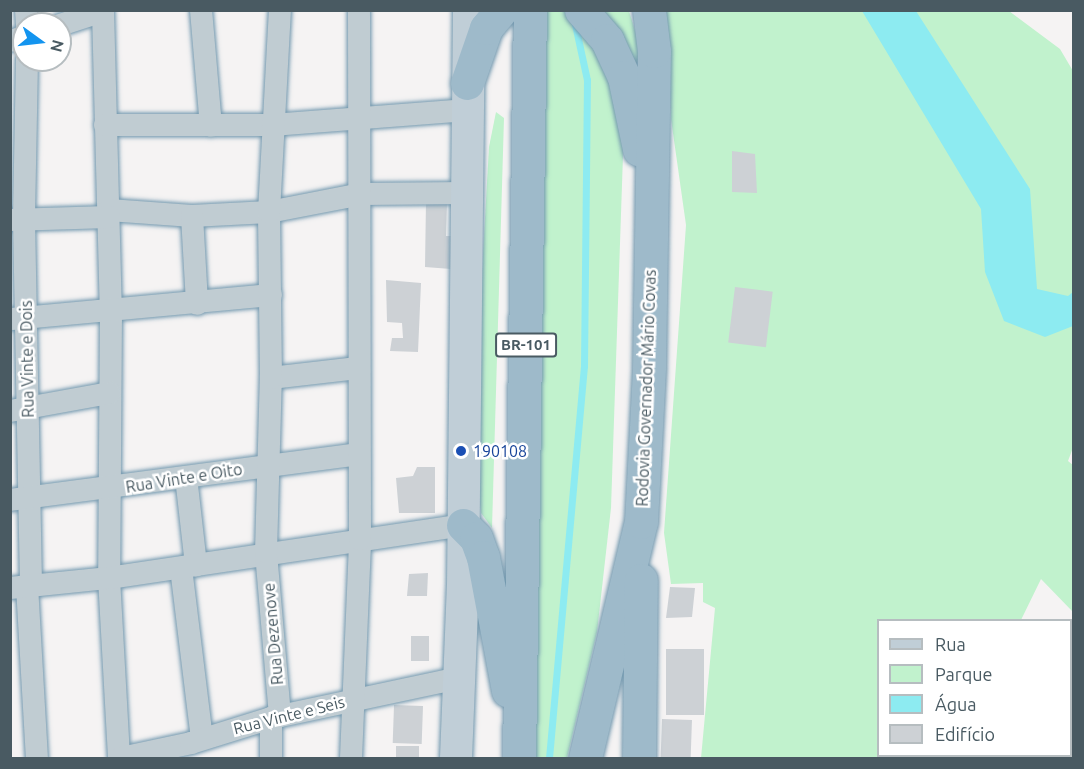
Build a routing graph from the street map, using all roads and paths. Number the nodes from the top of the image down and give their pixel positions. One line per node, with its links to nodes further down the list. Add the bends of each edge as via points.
1 (104, 10): 10 (street); 14 (street)
2 (201, 10): 16 (street)
3 (280, 10): 15 (street, Rua Dezenove)
4 (359, 10): 13 (street)
5 (469, 10): 12 (main road)
6 (501, 10): 12 (highway, via 483,35)
7 (530, 10): 48 (highway, BR-101)
8 (581, 10): 19 (highway, via 607,40 624,77)
9 (649, 10): 19 (highway, Rodovia Governador Mário Covas, via 654,51)
10 (72, 21)
11 (26, 72): 23 (street, Rua Vinte e Dois)
12 (467, 96): 13 (street); 17 (main road)
13 (361, 118): 15 (street); 18 (street)
14 (105, 125): 16 (street); 21 (street)
15 (272, 125): 16 (street); 20 (street, Rua Dezenove)
16 (211, 126)
17 (466, 193): 18 (street); 38 (main road)
18 (362, 194): 20 (street); 28 (street)
19 (651, 204): 37 (highway, Rodovia Governador Mário Covas, via 649,367)
20 (268, 212): 22 (street); 24 (street, Rua Dezenove)
21 (109, 214): 22 (street); 23 (street); 26 (street)
22 (192, 216): 25 (street)
23 (17, 220): 27 (street, Rua Vinte e Dois)
24 (271, 295): 25 (street); 29 (street, Rua Dezenove)
25 (197, 304): 26 (street)
26 (111, 312): 27 (street); 30 (street)
27 (18, 319): 31 (street, Rua Vinte e Dois)
28 (357, 368): 29 (street); 32 (street)
29 (271, 378): 33 (street, Rua Dezenove)
30 (109, 393): 31 (street); 35 (street)
31 (19, 410): 36 (street, Rua Vinte e Dois)
32 (358, 454): 33 (street, Rua Vinte e Oito); 39 (street)
33 (270, 464): 34 (street, Rua Vinte e Oito); 40 (street, Rua Dezenove)
34 (186, 477): 35 (street, Rua Vinte e Oito); 41 (street)
35 (108, 490): 36 (street, Rua Vinte e Oito); 42 (street)
36 (21, 500): 43 (street, Rua Vinte e Dois)
37 (641, 522): 54 (highway, Rodovia Governador Mário Covas); 55 (highway)
38 (463, 525): 39 (street); 44 (main road); 48 (highway, via 476,538 483,557)
39 (360, 538): 40 (street); 45 (street)
40 (266, 552): 41 (street); 46 (street, Rua Dezenove)
41 (188, 566): 42 (street); 47 (street)
42 (109, 578): 43 (street); 50 (street)
43 (23, 586): 49 (street, Rua Vinte e Dois)
44 (459, 678): 45 (street, Rua Vinte e Seis); 53 (main road)
45 (352, 700): 46 (street, Rua Vinte e Seis); 52 (street)
46 (275, 717): 47 (street, Rua Vinte e Seis); 51 (street, Rua Dezenove)
47 (194, 747): 50 (street, Rua Vinte e Seis)
48 (519, 750)
49 (37, 759)
50 (120, 759)
51 (271, 759)
52 (351, 759)
53 (456, 759)
54 (585, 759)
55 (639, 759)

